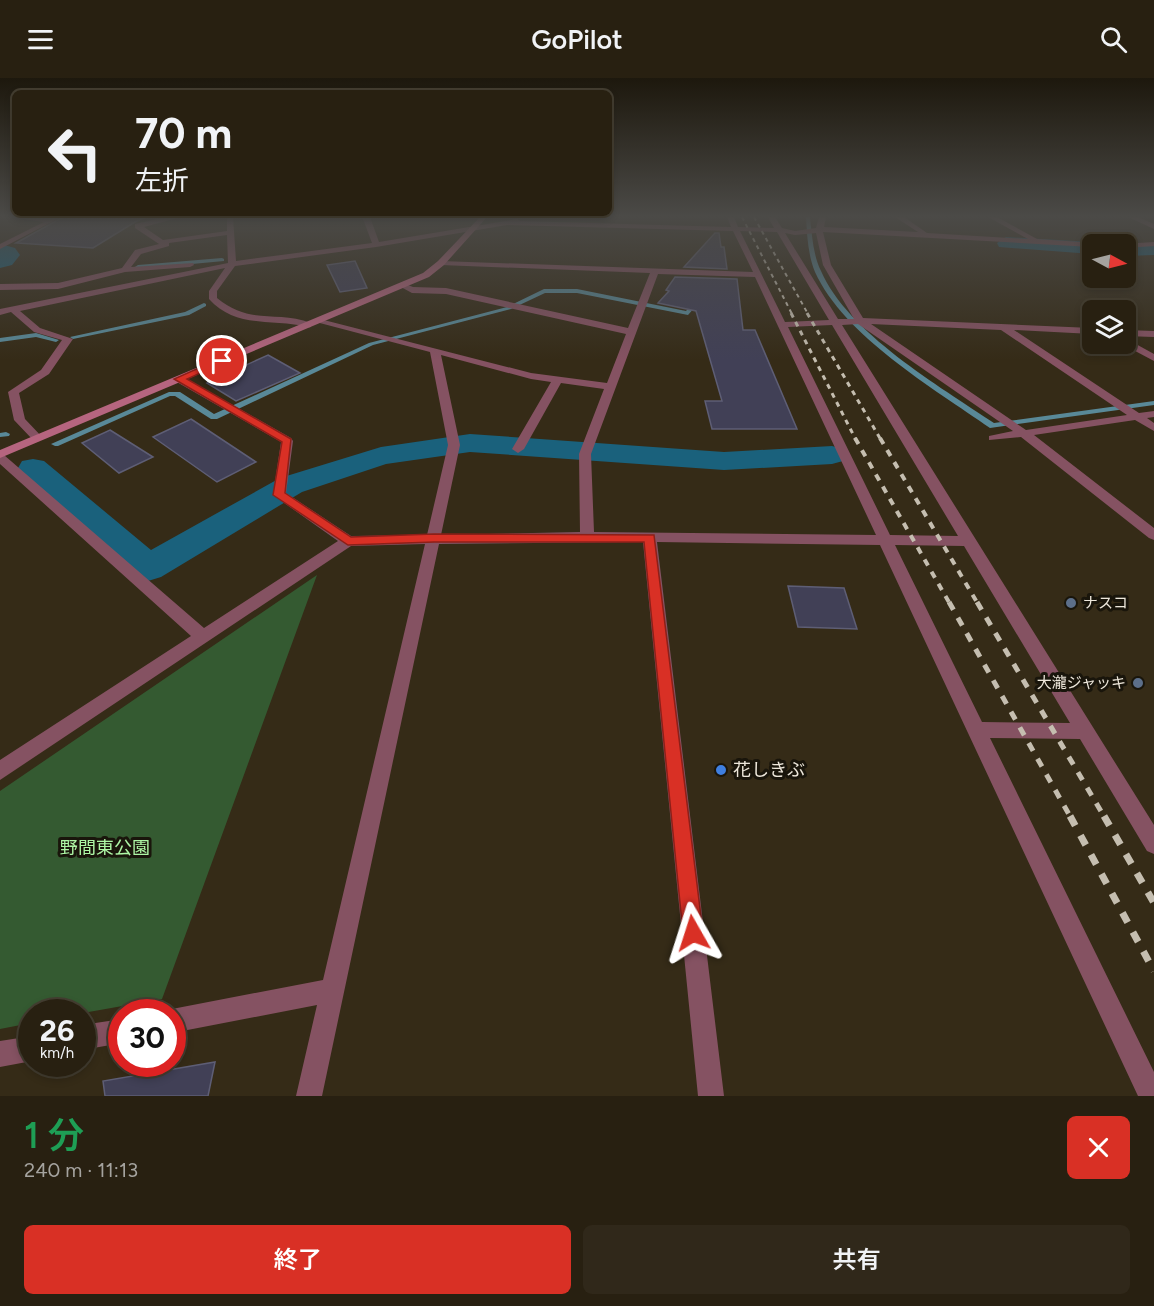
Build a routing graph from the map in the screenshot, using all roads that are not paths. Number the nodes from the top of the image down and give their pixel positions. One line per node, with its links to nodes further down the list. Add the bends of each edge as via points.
1 (231, 264): 22 (street, via 213,291 213,299 219,305 246,319)
2 (129, 265): 10 (street)
3 (222, 265): 10 (street)
4 (229, 265): 16 (street)
5 (439, 265): 14 (street)
6 (481, 265): 11 (street)
7 (751, 265): 12 (street)
8 (801, 265): 21 (street)
9 (827, 265): 20 (street)
10 (125, 270): 13 (street)
11 (655, 271): 12 (street); 26 (street)
12 (756, 275): 23 (street)
13 (58, 286): 15 (street); 16 (street)
14 (402, 286): 19 (street); 26 (street, via 446,291)
15 (0, 287)
16 (31, 305): 17 (street)
17 (13, 309): 18 (street); 39 (street, via 37,330 68,339 45,372 13,392 20,420)
18 (0, 312)
19 (319, 320): 22 (street); 30 (street)
20 (860, 321): 21 (street); 24 (street); 38 (street)
21 (838, 324): 23 (street); 47 (street)
22 (308, 325): 32 (street)
23 (781, 325): 49 (street)
24 (1003, 327): 25 (street); 36 (street)
25 (1082, 331)
26 (632, 332): 34 (street)
27 (1136, 333): 28 (street)
28 (1154, 334)
29 (1136, 347): 31 (street)
30 (435, 352): 33 (street); 45 (street, via 454,445)
31 (1154, 358)
32 (179, 379): 39 (street); 48 (street, via 287,441 279,495)
33 (557, 381): 34 (street); 41 (street)
34 (610, 387): 44 (street, via 585,454)
35 (1154, 414): 36 (street)
36 (1137, 416): 37 (street); 38 (street)
37 (1154, 428)
38 (1023, 433): 40 (street); 43 (street)
39 (37, 438): 42 (street)
40 (993, 438)
41 (519, 446)
42 (0, 456): 50 (street)
43 (1154, 535)
44 (587, 537): 45 (street); 46 (street)
45 (434, 538): 48 (street); 55 (street)
46 (650, 538): 49 (street); 60 (street)
47 (970, 540): 49 (street); 52 (street)
48 (348, 541): 50 (street)
49 (887, 542): 51 (street)
50 (202, 636): 53 (street)
51 (977, 730): 52 (street); 61 (street)
52 (1085, 731): 54 (street)
53 (0, 771)
54 (1154, 844)
55 (333, 990): 56 (street); 59 (street)
56 (186, 1018)
57 (18, 1051): 58 (street)
58 (0, 1054)
59 (309, 1096)
60 (711, 1096)
61 (1152, 1096)

